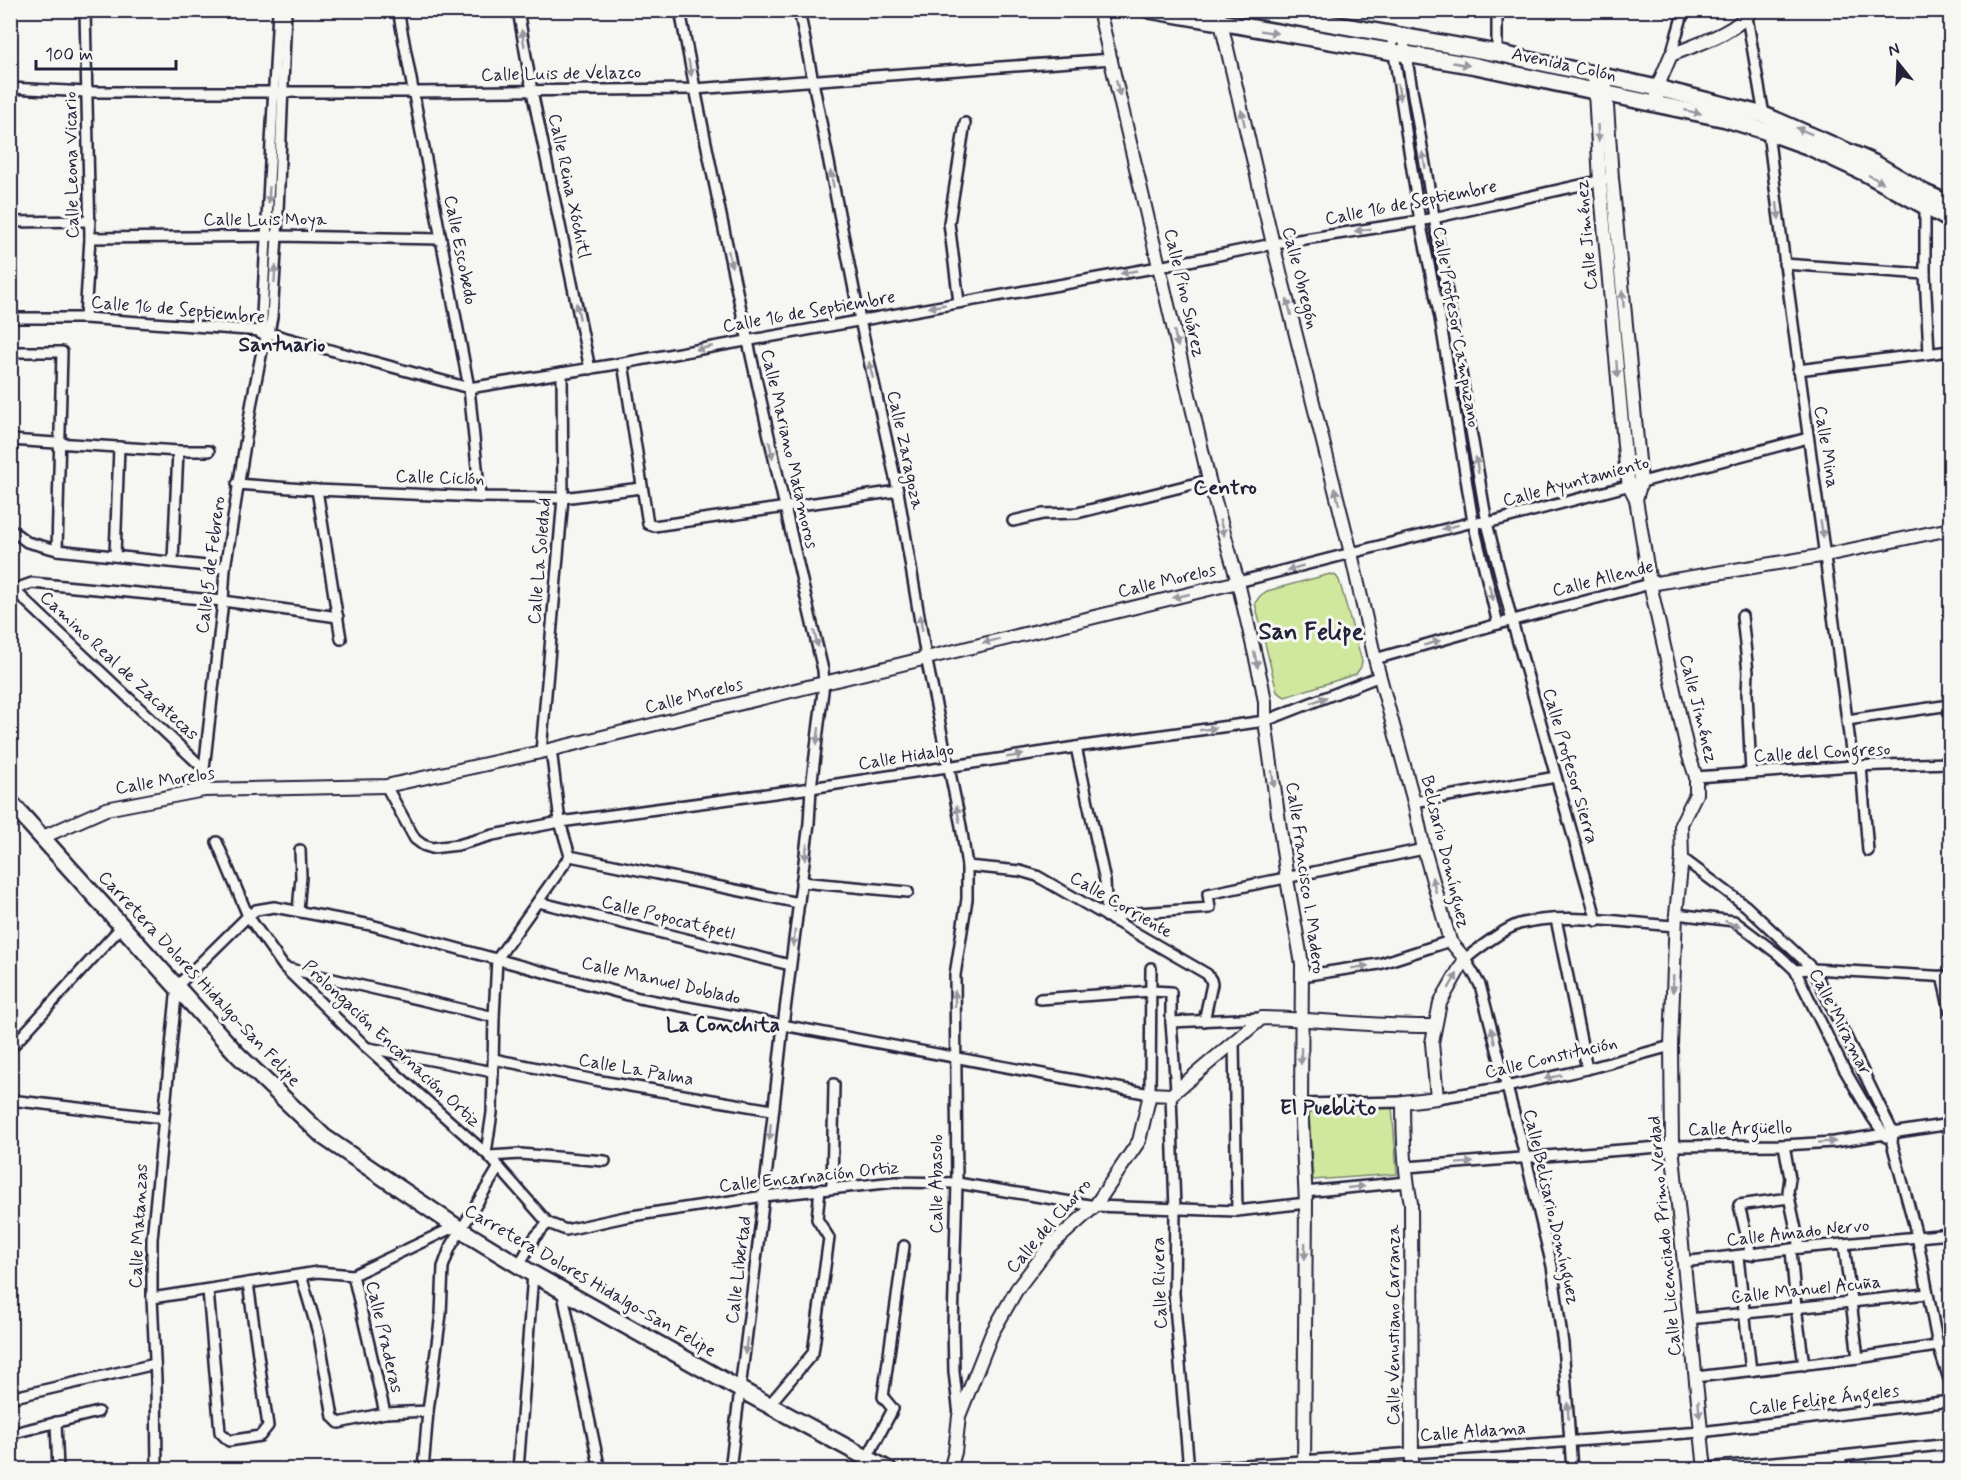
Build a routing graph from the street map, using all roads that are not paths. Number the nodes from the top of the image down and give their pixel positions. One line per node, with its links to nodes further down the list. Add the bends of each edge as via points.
1 (85, 10): 25 (street, Calle Leona Vicario)
2 (398, 10): 26 (street, Calle Escobedo)
3 (518, 10): 27 (street, Calle Reina Xóchitl, one-way to 3)
4 (680, 10): 23 (street, Calle Mariano Matamoros, one-way to 23)
5 (799, 10): 20 (street, Calle Zaragoza)
6 (1099, 10): 18 (street, Calle Pino Suárez)
7 (1149, 10): 13 (main road, Avenida Colón)
8 (1254, 10): 14 (main road, Avenida Colón)
9 (1497, 10): 16 (street)
10 (1684, 10): 17 (street)
11 (282, 12): 24 (street, Calle 5 de Febrero)
12 (1750, 14): 17 (street, via 1722,33); 30 (street)
13 (1219, 17): 15 (main road, Avenida Colón, one-way to 15); 44 (street, Calle Obregón, one-way to 13)
14 (1397, 35): 15 (street, Calle Profesor Campuzano); 16 (main road, Avenida Colón)
15 (1399, 53): 28 (main road, Avenida Colón, one-way to 28); 36 (street, Calle Profesor Campuzano, one-way to 15); 37 (street, Calle Profesor Campuzano, one-way to 37)
16 (1497, 53): 19 (main road, Avenida Colón)
17 (1671, 55): 22 (street)
18 (1112, 59): 20 (street, Calle Luis de Velazco); 46 (street, Calle Pino Suárez, one-way to 46)
19 (1600, 75): 22 (main road, Avenida Colón); 28 (street, Calle Jiménez)
20 (813, 81): 23 (street, Calle Luis de Velazco); 53 (street, Calle Zaragoza, one-way to 20)
21 (11, 88): 25 (street, Calle Luis de Velazco)
22 (1657, 88): 29 (street); 30 (main road, Avenida Colón)
23 (694, 89): 27 (street, Calle Luis de Velazco); 55 (street, Calle Mariano Matamoros, one-way to 55)
24 (279, 91): 25 (street, Calle Luis de Velazco); 26 (street, Calle Luis de Velazco); 41 (street, Calle 5 de Febrero)
25 (87, 92): 39 (street, Calle Leona Vicario)
26 (413, 92): 27 (street, Calle Luis de Velazco); 43 (street, Calle Escobedo)
27 (532, 92): 60 (street, Calle Reina Xóchitl, one-way to 27)
28 (1601, 93): 29 (main road, Avenida Colón); 33 (street, Calle Jiménez)
29 (1657, 105): 32 (main road, Avenida Colón, one-way to 32)
30 (1764, 115): 34 (main road, Avenida Colón, one-way to 30, via 1874,163)
31 (965, 123): 48 (street, via 949,222)
32 (1768, 132): 35 (main road, Avenida Colón, one-way to 35, via 1865,173); 45 (street, Calle Mina, one-way to 45)
33 (1606, 179): 36 (street, Calle 16 de Septiembre); 76 (street, Calle Jiménez)
34 (1950, 204)
35 (1925, 207): 38 (main road, Avenida Colón); 47 (street)
36 (1435, 217): 37 (street, Calle 16 de Septiembre); 49 (street, Calle Profesor Campuzano)
37 (1420, 220): 44 (street, Calle 16 de Septiembre, one-way to 44); 52 (street, Calle Profesor Campuzano)
38 (1950, 220)
39 (90, 221): 40 (street); 42 (street, Calle Leona Vicario)
40 (10, 222)
41 (272, 236): 42 (street, Calle Luis Moya); 43 (street, Calle Luis Moya); 54 (street, Calle 5 de Febrero, via 272,317)
42 (90, 238): 51 (street, Calle Leona Vicario)
43 (441, 239): 63 (street, Calle Escobedo)
44 (1273, 244): 46 (street, Calle 16 de Septiembre); 89 (street, Calle Obregón, one-way to 44)
45 (1784, 264): 47 (street); 61 (street, Calle Mina)
46 (1159, 267): 48 (street, Calle 16 de Septiembre, one-way to 48); 74 (street, Calle Pino Suárez, one-way to 74)
47 (1925, 274): 58 (street)
48 (959, 302): 53 (street, Calle 16 de Septiembre, one-way to 53)
49 (1450, 315): 52 (street); 64 (street, Calle Profesor Campuzano)
50 (10, 318): 51 (street, Calle 16 de Septiembre)
51 (85, 318): 54 (street, Calle 16 de Septiembre)
52 (1440, 318): 65 (street, Calle Profesor Campuzano)
53 (860, 320): 55 (street, Calle 16 de Septiembre); 79 (street, Calle Zaragoza, one-way to 53)
54 (265, 332): 63 (street, Calle 16 de Septiembre); 75 (street, Calle 5 de Febrero)
55 (747, 340): 59 (street, Calle 16 de Septiembre, one-way to 59); 82 (street, Calle Mariano Matamoros, one-way to 82)
56 (1950, 351): 58 (street)
57 (10, 352): 70 (street, via 62,352)
58 (1929, 353): 61 (street)
59 (623, 363): 60 (street, Calle 16 de Septiembre); 77 (street)
60 (590, 369): 62 (street, Calle 16 de Septiembre)
61 (1798, 370): 68 (street, Calle Mina)
62 (562, 373): 63 (street, Calle 16 de Septiembre); 81 (street, Calle La Soledad)
63 (469, 388): 80 (street, Calle Escobedo)
64 (1464, 396): 65 (street); 66 (street, Calle Profesor Campuzano)
65 (1453, 398): 67 (street, Calle Profesor Campuzano)
66 (1468, 417): 67 (street); 85 (street, Calle Profesor Campuzano, one-way to 66)
67 (1457, 418): 84 (street, Calle Profesor Campuzano)
68 (1808, 438): 76 (street, Calle Ayuntamiento); 90 (street, Calle Mina, one-way to 90)
69 (10, 440): 70 (street)
70 (60, 444): 71 (street); 88 (street)
71 (119, 447): 72 (street); 91 (street)
72 (178, 451): 73 (street); 92 (street)
73 (209, 451)
74 (1209, 480): 83 (street, via 1077,513 1043,514); 94 (street, Calle Pino Suárez, one-way to 94)
75 (237, 484): 78 (street, Calle Ciclón); 93 (street, Calle 5 de Febrero)
76 (1635, 484): 85 (street, Calle Ayuntamiento); 95 (street, Calle Jiménez)
77 (641, 488): 81 (street, Calle Ciclón); 82 (street, via 648,524 654,526)
78 (317, 490): 80 (street, Calle Ciclón); 99 (street)
79 (898, 491): 82 (street); 103 (street, Calle Zaragoza, one-way to 79)
80 (480, 497): 81 (street, Calle Ciclón)
81 (563, 498): 111 (street, Calle La Soledad)
82 (783, 507): 106 (street, Calle Mariano Matamoros, one-way to 106)
83 (1012, 521)
84 (1473, 522): 85 (street, Calle Ayuntamiento); 89 (street, Calle Ayuntamiento, one-way to 89); 101 (street, Calle Profesor Campuzano, one-way to 101)
85 (1487, 523): 100 (street, Calle Profesor Campuzano)
86 (10, 529): 88 (street, via 27,542)
87 (1950, 529): 90 (street, Calle Allende)
88 (57, 550): 91 (street)
89 (1351, 553): 94 (street, Calle Morelos, one-way to 94); 104 (street)
90 (1826, 555): 95 (street, Calle Allende); 108 (street, Calle Mina)
91 (115, 556): 92 (street)
92 (173, 561): 93 (street)
93 (225, 568): 97 (street, Calle 5 de Febrero)
94 (1238, 582): 103 (street, Calle Morelos, one-way to 103); 109 (street, Calle Francisco I. Madero, one-way to 109, via 1262,685)
95 (1650, 584): 100 (street, Calle Allende); 118 (street, Calle Jiménez)
96 (13, 588): 97 (street, via 32,583); 115 (street, Camino Real de Zacatecas)
97 (223, 601): 99 (street); 115 (street, Calle 5 de Febrero)
98 (1742, 616): 116 (street)
99 (338, 617): 102 (street)
100 (1512, 621): 101 (street, Calle Allende); 117 (street, Calle Profesor Sierra)
101 (1498, 624): 104 (street, Calle Allende, one-way to 101)
102 (341, 639)
103 (927, 657): 106 (street, Calle Morelos); 114 (street, Calle Zaragoza)
104 (1376, 659): 105 (street, Belisario Domínguez)
105 (1380, 676): 109 (street, Calle Hidalgo, one-way to 105); 123 (street, Belisario Domínguez)
106 (824, 683): 111 (street, Calle Morelos); 120 (street, Calle Mariano Matamoros, one-way to 120)
107 (1950, 705): 108 (street)
108 (1847, 720): 113 (street, Calle Mina)
109 (1264, 721): 110 (street, Calle Hidalgo, one-way to 109); 133 (street, Calle Francisco I. Madero, one-way to 133)
110 (1076, 747): 114 (street, Calle Hidalgo, one-way to 110); 141 (street, via 1105,881)
111 (546, 750): 119 (street, Calle Morelos); 124 (street, Calle La Soledad)
112 (1950, 763): 113 (street, Calle del Congreso)
113 (1857, 766): 116 (street, Calle del Congreso); 129 (street, Calle Mina)
114 (948, 767): 120 (street, Calle Hidalgo); 132 (street, Calle Zaragoza, one-way to 114)
115 (204, 769): 121 (street, Calle 5 de Febrero)
116 (1751, 773): 118 (street, Calle del Congreso)
117 (1557, 777): 123 (street); 144 (street, Calle Profesor Sierra)
118 (1696, 777): 131 (street, Calle Jiménez, via 1696,794 1681,824)
119 (386, 786): 121 (street, Calle Morelos); 124 (street, Calle Hidalgo, via 415,839 432,848)
120 (812, 788): 124 (street, Calle Hidalgo); 134 (street, Calle Libertad, one-way to 134)
121 (204, 790): 125 (street, Calle Morelos, via 106,809)
122 (10, 802): 125 (main road, Carretera Dolores Hidalgo-San Felipe)
123 (1414, 802): 127 (street, Belisario Domínguez)
124 (560, 824): 130 (street, Calle La Soledad)
125 (43, 837): 145 (main road, Carretera Dolores Hidalgo-San Felipe)
126 (217, 842): 140 (street, Prolongación Encarnación Ortiz)
127 (1424, 849): 133 (street); 146 (street, Belisario Domínguez, one-way to 127)
128 (300, 850): 139 (street)
129 (1868, 851)
130 (569, 854): 137 (street); 138 (street)
131 (1682, 858): 143 (street, Calle Jiménez); 152 (street, via 1746,906)
132 (967, 869): 136 (street, Calle Zaragoza); 141 (street, Calle Corriente, via 1020,871 1037,876)
133 (1287, 879): 141 (street, via 1208,894 1210,908); 154 (street, Calle Francisco I. Madero)
134 (802, 881): 135 (street); 138 (street, Calle Libertad)
135 (908, 892)
136 (967, 899): 171 (street, Calle Abasolo, one-way to 136, via 954,975)
137 (537, 902): 147 (street); 149 (street, Calle Popocatépetl)
138 (799, 903): 149 (street, Calle Libertad, one-way to 149)
139 (298, 911): 140 (street, Calle Manuel Doblado, via 274,907 256,909); 147 (street, Calle Manuel Doblado, via 371,925)
140 (248, 916): 150 (street, Prolongación Encarnación Ortiz); 156 (street, Calle Manuel Doblado)
141 (1109, 918): 163 (street, Calle Corriente, via 1207,974 1212,984)
142 (1556, 919): 144 (street, Calle Miramar); 148 (street, Calle Miramar, via 1518,924); 173 (street)
143 (1675, 920): 144 (street, Calle Miramar); 153 (street, Calle Miramar, one-way to 153, via 1734,921); 168 (street, Calle Licenciado Primo Verdad, one-way to 168)
144 (1597, 921)
145 (122, 926): 156 (main road, Carretera Dolores Hidalgo-San Felipe); 170 (street)
146 (1450, 941): 148 (street); 154 (street, Belisario Domínguez, one-way to 146, via 1379,964)
147 (497, 959): 160 (street); 165 (street, Calle Manuel Doblado, via 639,998)
148 (1465, 959): 166 (street, one-way to 148, via 1440,1003); 176 (street, Calle Belisario Domínguez, one-way to 148, via 1480,986)
149 (790, 965): 165 (street, Calle Libertad)
150 (284, 967): 160 (street); 169 (street, Prolongación Encarnación Ortiz)
151 (1151, 968): 157 (street)
152 (1813, 969): 153 (street); 155 (street); 186 (street, Calle Miramar)
153 (1796, 970): 186 (street, Calle Miramar, via 1843,1067)
154 (1302, 976): 162 (street, Calle Francisco I. Madero)
155 (1946, 976): 159 (street)
156 (177, 986): 184 (street, Calle Matanzas); 205 (main road, Carretera Dolores Hidalgo-San Felipe, via 238,1055 324,1137)
157 (1151, 991): 158 (street); 164 (street, Calle Rivera, via 1171,992); 178 (street)
158 (1040, 999)
159 (1950, 1011)
160 (494, 1017): 172 (street)
161 (1262, 1018): 162 (street); 163 (street); 167 (street)
162 (1301, 1019): 166 (street, via 1376,1026); 182 (street, Calle Francisco I. Madero, one-way to 182)
163 (1204, 1021): 164 (street)
164 (1171, 1022): 177 (street, Calle Rivera)
165 (783, 1026): 171 (street, Calle Manuel Doblado); 183 (street, Calle Libertad)
166 (1435, 1026): 179 (street, via 1432,1042)
167 (1234, 1042): 177 (street); 203 (street)
168 (1671, 1046): 173 (street, Calle Constitución); 188 (street, Calle Licenciado Primo Verdad)
169 (366, 1047): 174 (street); 189 (street, Prolongación Encarnación Ortiz)
170 (10, 1049)
171 (955, 1058): 178 (street, Calle Manuel Doblado); 195 (street, Calle Abasolo)
172 (494, 1059): 174 (street); 183 (street, Calle La Palma)
173 (1587, 1069): 176 (street, Calle Constitución, one-way to 176)
174 (493, 1072): 189 (street)
175 (834, 1084): 196 (street)
176 (1506, 1087): 179 (street, Calle Constitución); 190 (street, Calle Belisario Domínguez)
177 (1173, 1093): 178 (street, Calle Manuel Doblado); 202 (street, Calle Rivera)
178 (1150, 1094): 201 (street, Calle del Chorro, via 1139,1141)
179 (1437, 1098): 181 (street)
180 (10, 1100): 184 (street)
181 (1403, 1102): 182 (street); 193 (street, Calle Venustiano Carranza)
182 (1301, 1104): 199 (street, Calle Francisco I. Madero)
183 (772, 1110): 198 (street, Calle Libertad, one-way to 198)
184 (164, 1118): 222 (street, Calle Matanzas, via 152,1239)
185 (1950, 1124): 186 (street, Calle Argüello)
186 (1888, 1134): 187 (street, Calle Argüello, one-way to 186); 207 (street)
187 (1784, 1145): 188 (street, Calle Argüello); 200 (street)
188 (1672, 1146): 190 (street, Calle Argüello); 213 (street, Calle Licenciado Primo Verdad)
189 (488, 1155): 191 (street); 192 (street, Prolongación Encarnación Ortiz)
190 (1526, 1159): 193 (street, Calle Argüello, one-way to 190); 246 (street, Calle Belisario Domínguez, one-way to 190, via 1563,1344 1553,1277)
191 (605, 1161)
192 (499, 1167): 204 (street, Prolongación Encarnación Ortiz); 205 (street)
193 (1407, 1167): 194 (street, Calle Venustiano Carranza)
194 (1407, 1182): 199 (street, Calle Encarnación Ortiz, one-way to 194); 248 (street, Calle Venustiano Carranza, via 1411,1203)
195 (957, 1183): 196 (street, Calle Encarnación Ortiz, via 895,1182); 201 (street, Calle Encarnación Ortiz); 242 (street, Calle Abasolo, via 953,1326)
196 (832, 1188): 197 (street, Calle Encarnación Ortiz)
197 (819, 1189): 198 (street, Calle Encarnación Ortiz); 238 (street, via 817,1219 829,1238 813,1353)
198 (764, 1196): 204 (street, Calle Encarnación Ortiz, via 566,1230); 235 (street, Calle Libertad, one-way to 235)
199 (1306, 1197): 203 (street, Calle Encarnación Ortiz); 251 (street, Calle Francisco I. Madero, one-way to 251)
200 (1789, 1198): 210 (street); 211 (street, via 1739,1205)
201 (1095, 1206): 202 (street, Calle Encarnación Ortiz); 242 (street, Calle del Chorro, via 1049,1246 1017,1289 992,1333)
202 (1175, 1209): 203 (street, Calle Encarnación Ortiz); 252 (street, Calle Rivera, via 1174,1294)
203 (1237, 1210)
204 (548, 1223): 214 (street)
205 (459, 1228): 214 (main road, Carretera Dolores Hidalgo-San Felipe); 217 (street, Calle Praderas); 239 (street, via 443,1267)
206 (1950, 1234): 207 (street, Calle Amado Nervo)
207 (1917, 1236): 208 (street, Calle Amado Nervo); 221 (street)
208 (1844, 1244): 210 (street, Calle Amado Nervo); 223 (street)
209 (904, 1246): 250 (street, via 883,1397 892,1409)
210 (1796, 1249): 211 (street, Calle Amado Nervo); 224 (street)
211 (1751, 1255): 212 (street, Calle Amado Nervo)
212 (1738, 1257): 213 (street, Calle Amado Nervo); 225 (street)
213 (1683, 1262): 226 (street, Calle Licenciado Primo Verdad)
214 (519, 1265): 215 (main road, Carretera Dolores Hidalgo-San Felipe)
215 (533, 1274): 220 (main road, Carretera Dolores Hidalgo-San Felipe); 257 (street)
216 (302, 1275): 217 (street); 218 (street); 241 (street, via 319,1335 333,1418 339,1423)
217 (353, 1275): 241 (street, Calle Praderas)
218 (248, 1283): 219 (street); 219 (street, via 268,1426 260,1436 229,1441 220,1432)
219 (208, 1290): 222 (street)
220 (562, 1290): 235 (main road, Carretera Dolores Hidalgo-San Felipe); 258 (street)
221 (1927, 1294): 223 (street, Calle Manuel Acuña); 228 (street)
222 (152, 1298): 230 (street, Calle Matanzas)
223 (1850, 1302): 224 (street, Calle Manuel Acuña); 229 (street)
224 (1796, 1307): 225 (street, Calle Manuel Acuña); 231 (street)
225 (1744, 1313): 226 (street, Calle Manuel Acuña); 232 (street)
226 (1689, 1318): 233 (street, Calle Licenciado Primo Verdad)
227 (1950, 1344): 228 (street)
228 (1938, 1346): 229 (street); 234 (street)
229 (1858, 1358): 231 (street)
230 (155, 1364): 236 (street); 255 (street, Calle Matanzas)
231 (1804, 1365): 232 (street)
232 (1751, 1371): 233 (street)
233 (1696, 1377): 244 (street, Calle Licenciado Primo Verdad, one-way to 244)
234 (1950, 1382)
235 (741, 1390): 238 (main road, Carretera Dolores Hidalgo-San Felipe); 259 (street, Calle Libertad)
236 (10, 1398)
237 (1950, 1401): 244 (street, Calle Felipe Ángeles)
238 (769, 1405): 250 (main road, Carretera Dolores Hidalgo-San Felipe)
239 (428, 1411): 241 (street); 256 (street)
240 (98, 1412): 243 (street)
241 (384, 1413)
242 (959, 1416): 261 (street, Calle Abasolo)
243 (56, 1422): 245 (street); 254 (street)
244 (1701, 1432): 246 (street, Calle Aldama); 253 (street, Calle Licenciado Primo Verdad)
245 (10, 1434)
246 (1570, 1442): 248 (street, Calle Aldama); 264 (street, Calle Belisario Domínguez)
247 (1950, 1444): 249 (street)
248 (1412, 1453): 251 (street, Calle Aldama); 263 (street, Calle Venustiano Carranza)
249 (1841, 1456): 253 (street); 265 (street)
250 (867, 1458): 260 (main road, Carretera Dolores Hidalgo-San Felipe)
251 (1304, 1465): 252 (street, Calle Aldama)
252 (1189, 1469): 262 (street, Calle Aldama)
253 (1705, 1469)
254 (58, 1470)
255 (157, 1470)
256 (423, 1470)
257 (518, 1470)
258 (600, 1470)
259 (730, 1470)
260 (889, 1470)
261 (950, 1470)
262 (1176, 1470)
263 (1412, 1470)
264 (1572, 1470)
265 (1841, 1470)

